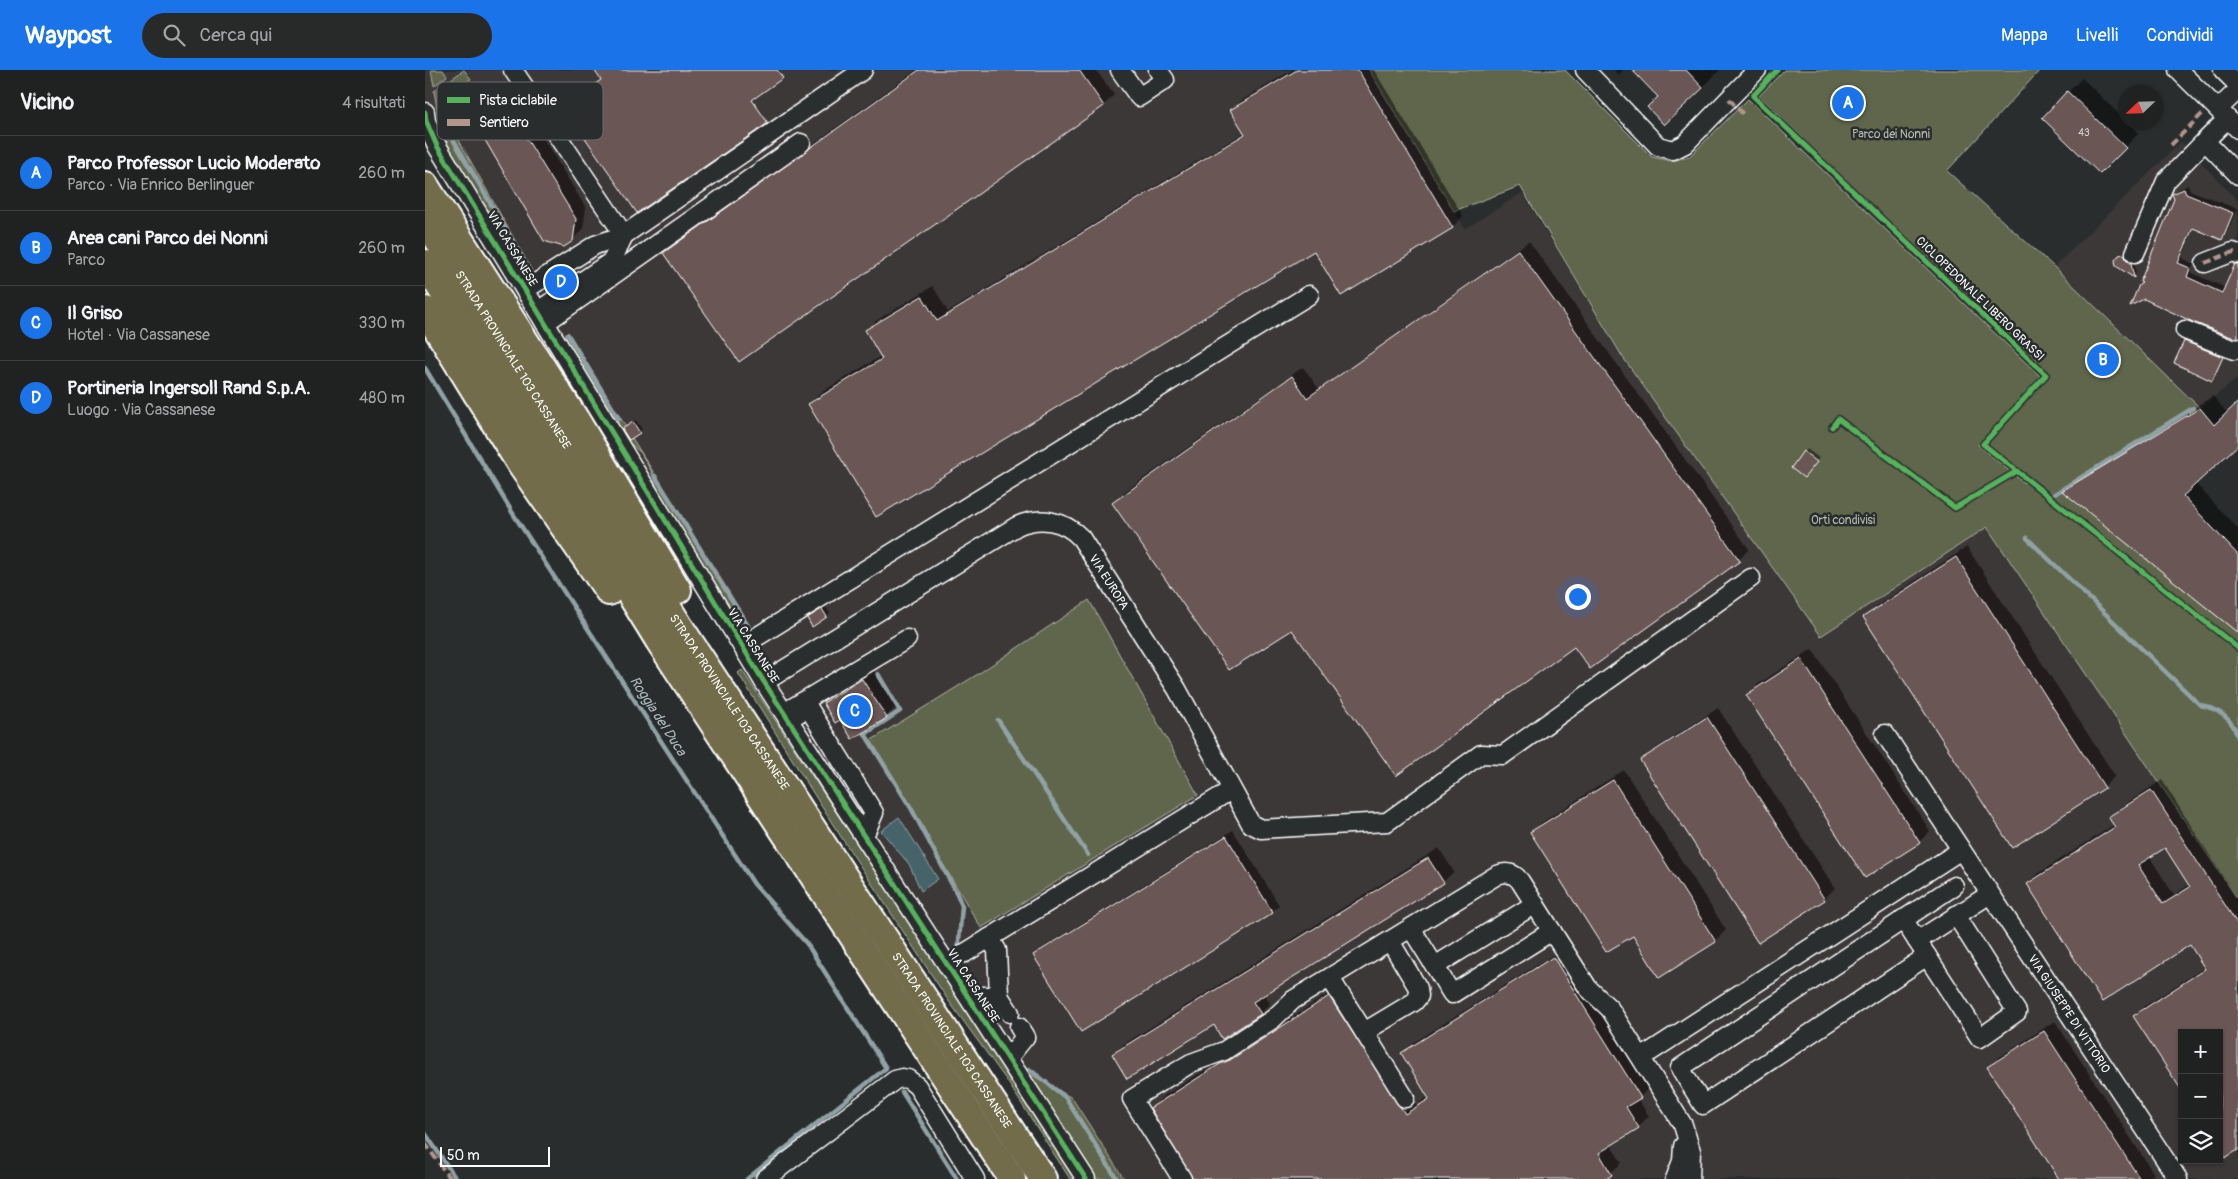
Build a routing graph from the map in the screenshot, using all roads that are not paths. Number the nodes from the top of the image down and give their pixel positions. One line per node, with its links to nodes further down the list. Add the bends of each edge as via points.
1 (513, 70): 9 (street)
2 (863, 70): 20 (street)
3 (1120, 70): 4 (street, via 1139,97 1165,80)
4 (1158, 70)
5 (1585, 70): 6 (street, via 1657,146 1665,150 1685,144)
6 (1757, 70)
7 (2178, 70): 13 (street)
8 (2223, 70): 10 (street)
9 (521, 82)
10 (2238, 85)
11 (2238, 90): 13 (street)
12 (425, 112): 25 (street, VIA CASSANESE, via 437,146)
13 (2228, 119): 15 (street)
14 (561, 140): 20 (street)
15 (2205, 141): 17 (street); 21 (street, via 2166,181)
16 (801, 143): 28 (street)
17 (2238, 175)
18 (425, 185): 44 (highway, via 575,420 711,645)
19 (425, 219): 44 (highway, STRADA PROVINCIALE 103 CASSANESE, via 679,627)
20 (625, 235): 25 (street, via 595,245); 28 (street, via 612,261)
21 (2135, 254)
22 (2238, 254): 24 (street, via 2233,252)
23 (425, 263): 63 (highway, STRADA PROVINCIALE 103 CASSANESE, via 659,640)
24 (2205, 264)
25 (525, 290): 28 (street, VIA CASSANESE)
26 (1309, 295): 33 (street)
27 (425, 310): 63 (highway, via 520,464 664,671 835,932)
28 (541, 317): 33 (street, VIA CASSANESE)
29 (2185, 330): 30 (street, via 2234,350)
30 (2238, 348)
31 (1751, 578): 39 (street, VIA EUROPA, via 1503,755 1481,754 1387,822 1259,829 1246,817)
32 (907, 639): 35 (street)
33 (742, 646): 34 (street, VIA CASSANESE)
34 (764, 682): 35 (street, VIA CASSANESE); 39 (street, VIA EUROPA, via 1017,526 1033,521 1051,521 1065,526 1081,538 1177,689)
35 (786, 716): 37 (street, via 808,707); 38 (street, VIA CASSANESE)
36 (1885, 734): 41 (street, VIA GIUSEPPE DI VITTORIO)
37 (836, 752): 38 (street); 40 (street, via 874,813)
38 (817, 765): 40 (street, VIA CASSANESE)
39 (1231, 790): 51 (street)
40 (863, 836): 60 (street, VIA CASSANESE)
41 (1961, 850): 43 (street, VIA GIUSEPPE DI VITTORIO); 48 (street)
42 (1953, 886): 47 (street)
43 (1989, 894): 46 (street); 77 (street, VIA GIUSEPPE DI VITTORIO)
44 (856, 896): 72 (highway, STRADA PROVINCIALE 103 CASSANESE)
45 (1535, 904): 49 (street, via 1516,876 1503,873); 50 (street); 57 (street)
46 (1956, 915): 53 (street); 56 (street, via 2017,1012 1980,1038)
47 (1903, 919): 53 (street); 54 (street)
48 (1852, 921): 54 (street); 59 (street)
49 (1411, 928): 52 (street); 57 (street)
50 (1552, 931): 57 (street, via 1451,994); 68 (street, via 1588,988 1610,1009)
51 (989, 938): 55 (street); 61 (street, via 997,950)
52 (1390, 941): 58 (street); 64 (street, via 1418,988 1419,996)
53 (1917, 941): 56 (street)
54 (1867, 943): 62 (street)
55 (965, 953)
56 (1927, 956): 62 (street, via 1703,1105 1680,1068)
57 (1435, 966)
58 (1330, 978): 64 (street); 74 (street, via 1293,1000 1273,1019 1224,1050 1191,1063 1132,1099)
59 (1763, 979): 62 (street); 65 (street)
60 (969, 996): 61 (street); 66 (street, VIA CASSANESE)
61 (999, 996): 66 (street, via 1025,1037)
62 (1779, 1002)
63 (915, 1032): 71 (highway, STRADA PROVINCIALE 103 CASSANESE)
64 (1364, 1032): 67 (street)
65 (1650, 1052)
66 (1008, 1058): 73 (street, VIA CASSANESE)
67 (1405, 1098)
68 (1680, 1121): 75 (street, via 1683,1149); 76 (street, via 1691,1146)
69 (765, 1179): 70 (street, via 895,1080 902,1078 917,1086)
70 (975, 1179)
71 (1012, 1179)
72 (1044, 1179)
73 (1085, 1179)
74 (1182, 1179)
75 (1675, 1179)
76 (1690, 1179)
77 (2177, 1179)

